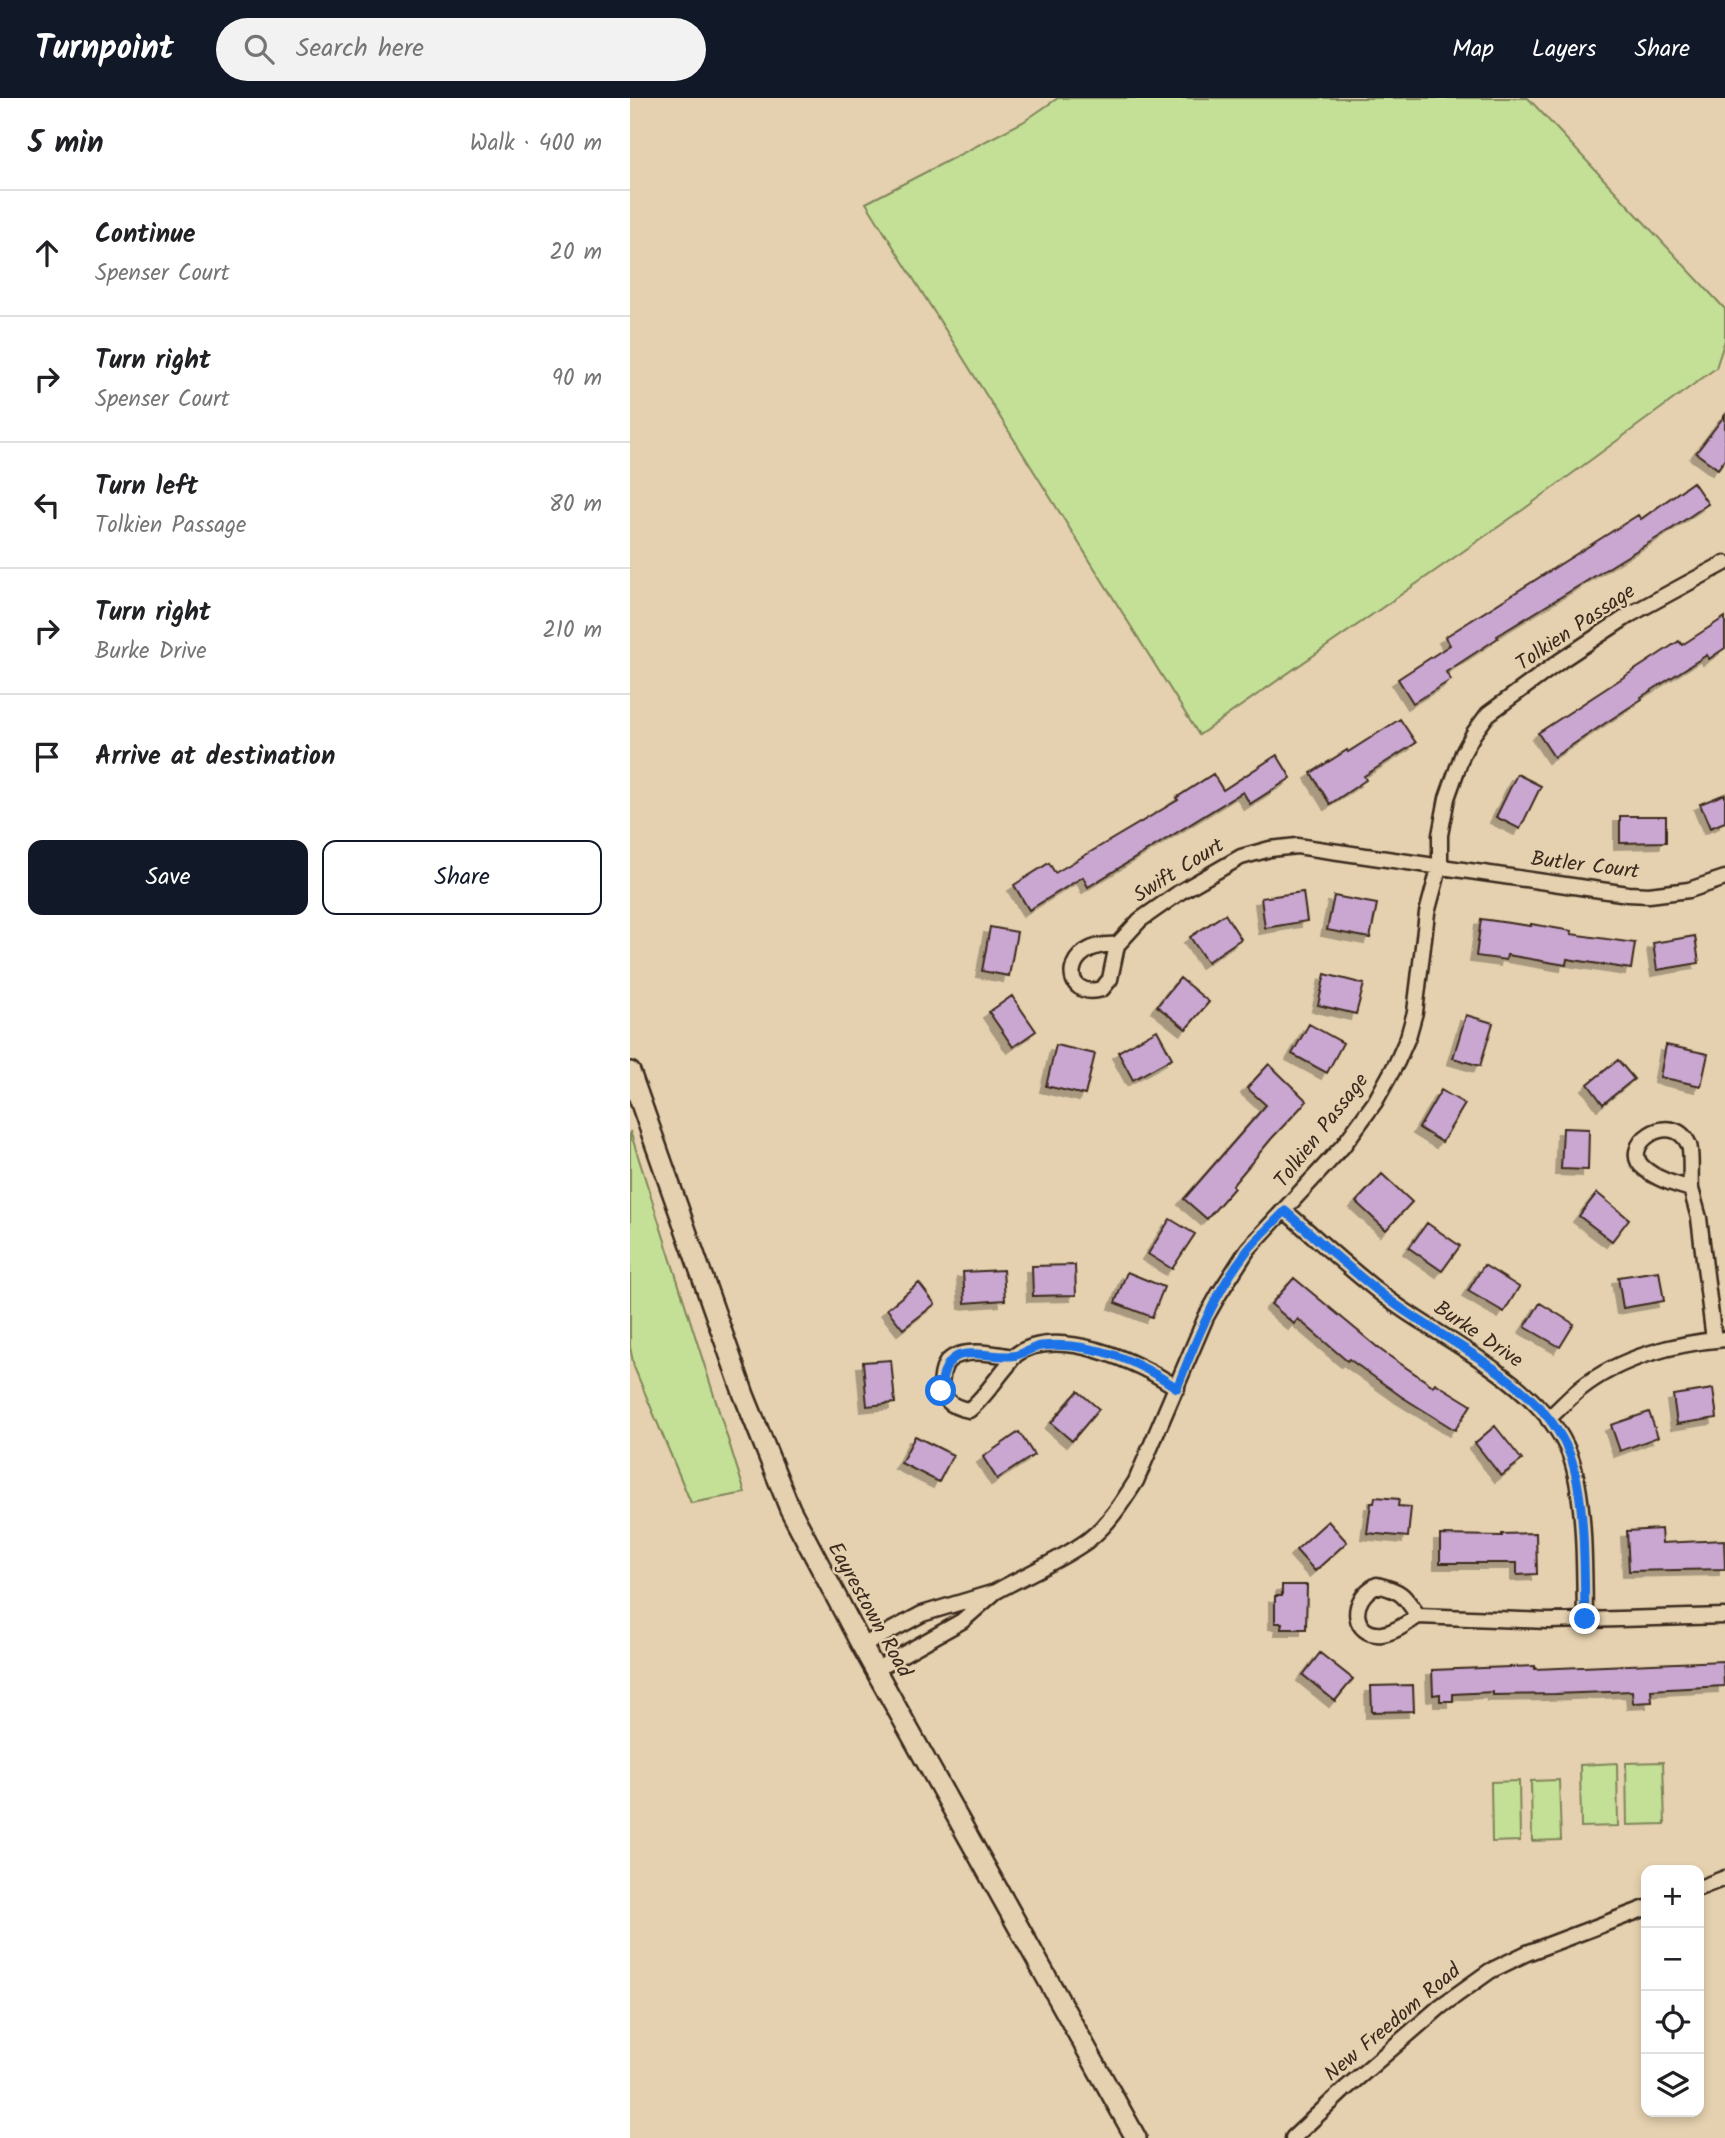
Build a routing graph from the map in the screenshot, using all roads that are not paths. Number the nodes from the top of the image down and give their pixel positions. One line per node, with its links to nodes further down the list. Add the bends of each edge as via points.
1 (1725, 563): 2 (street, Tolkien Passage, via 1631,614 1488,714 1454,775 1440,835)
2 (1440, 865): 3 (street, Butler Court, via 1628,894 1689,890); 4 (street, Swift Court, via 1297,846 1270,849 1241,857 1180,892 1140,920); 7 (street, Tolkien Passage, via 1427,913 1415,1012 1397,1062 1359,1124)
3 (1725, 878)
4 (1116, 945)
5 (630, 1072): 16 (street, Eayrestown Road, via 773,1472)
6 (1691, 1189): 6 (street, via 1661,1180 1642,1168 1637,1157 1640,1143 1650,1132 1665,1128 1680,1134 1689,1145); 8 (street)
7 (1285, 1211): 10 (street, Tolkien Passage, via 1248,1249 1219,1294); 11 (street, Burke Drive, via 1392,1302 1522,1390)
8 (1720, 1339): 11 (street, via 1626,1362 1579,1390)
9 (1014, 1357): 9 (street, via 969,1410 957,1408 941,1391 948,1361 986,1353); 10 (street, via 1037,1346 1104,1350)
10 (1177, 1388): 12 (street, Tolkien Passage, via 1136,1481 1106,1523 1065,1555)
11 (1548, 1419): 15 (street, Burke Drive, via 1576,1473)
12 (995, 1592): 16 (street, Tolkien Passage, via 922,1614); 17 (street, Tolkien Passage, via 962,1621)
13 (1418, 1616): 15 (street)
14 (1725, 1616): 15 (street)
15 (1585, 1619)
16 (862, 1646): 17 (street, Eayrestown Road)
17 (875, 1670): 21 (street, Eayrestown Road)
18 (1725, 1878): 19 (street)
19 (1704, 1886)
20 (1641, 1910): 22 (street, New Freedom Road, via 1527,1953 1481,1976)
21 (1136, 2138)
22 (1293, 2138)

